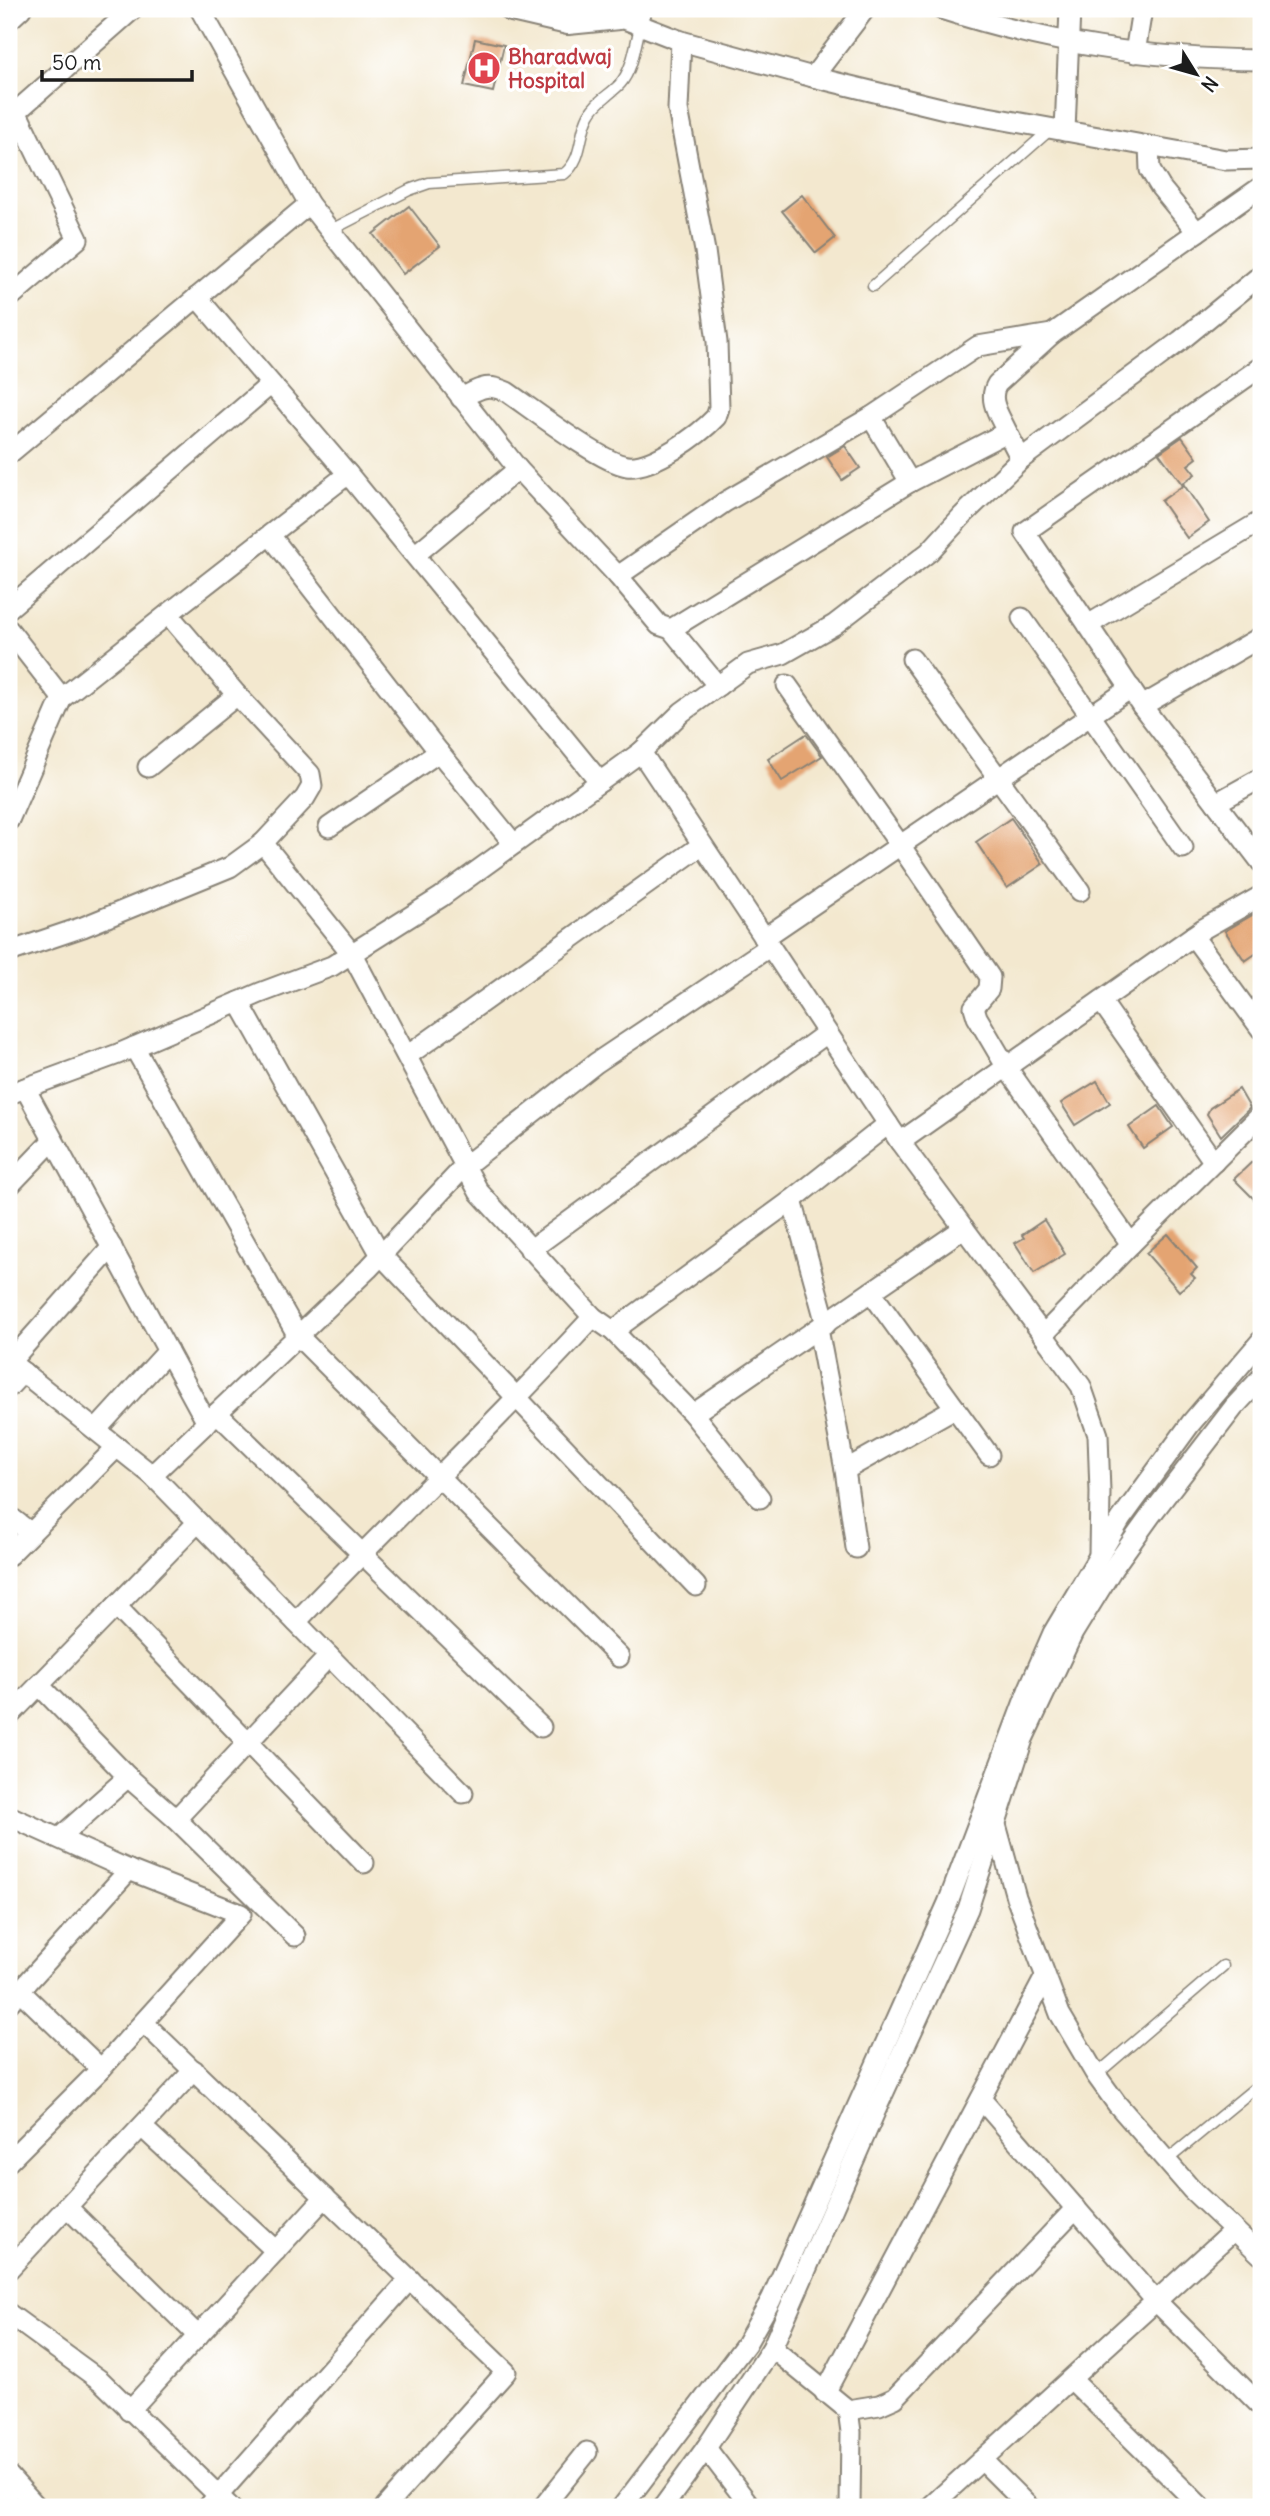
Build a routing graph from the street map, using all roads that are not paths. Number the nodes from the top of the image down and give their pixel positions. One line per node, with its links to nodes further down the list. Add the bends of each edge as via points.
1 (21, 9): 10 (street)
2 (133, 9): 16 (street)
3 (200, 9): 21 (street)
4 (512, 9): 9 (street, via 568,22)
5 (865, 9): 15 (street)
6 (941, 9): 12 (street)
7 (1070, 9): 12 (street)
8 (1142, 9): 13 (street)
9 (633, 18): 11 (street); 22 (lane, via 626,75 587,116 579,155 564,174 429,183)
10 (9, 20)
11 (681, 41): 15 (street); 31 (street, via 678,109 717,342 716,417 664,456 636,467 597,453 492,386)
12 (1069, 43): 13 (street); 17 (street)
13 (1135, 53): 14 (street)
14 (1261, 60)
15 (813, 77): 17 (street)
16 (13, 114): 27 (street, via 78,239)
17 (1058, 130): 18 (street); 25 (lane)
18 (1149, 146): 19 (street, via 1226,160); 23 (street, via 1150,170)
19 (1261, 159)
20 (1261, 187): 23 (street)
21 (309, 204): 22 (street); 26 (street)
22 (330, 231): 31 (street)
23 (1198, 232): 28 (street)
24 (1261, 275): 35 (street)
25 (873, 286)
26 (197, 297): 30 (street); 34 (street)
27 (9, 298)
28 (1052, 334): 32 (street, via 978,346); 33 (street, via 992,392)
29 (1261, 367): 46 (street, via 1025,532)
30 (271, 384): 37 (street); 43 (street)
31 (461, 398): 36 (street)
32 (871, 417): 38 (street); 42 (street, via 725,502)
33 (1007, 432): 35 (street); 38 (street)
34 (9, 454)
35 (1021, 459): 52 (street, via 929,552 834,625 783,653 748,664)
36 (518, 469): 41 (street); 42 (street)
37 (348, 474): 40 (street); 41 (street)
38 (910, 482): 47 (street)
39 (1261, 522): 46 (street)
40 (270, 534): 44 (street); 58 (street)
41 (415, 555): 63 (street)
42 (618, 576): 47 (street, via 659,625)
43 (9, 608)
44 (168, 614): 54 (street); 55 (street)
45 (1022, 618): 57 (street)
46 (1088, 625): 53 (street)
47 (671, 629): 52 (street)
48 (9, 630): 55 (street)
49 (1261, 638): 56 (street)
50 (912, 659): 61 (street)
51 (787, 685): 70 (street)
52 (718, 686): 59 (street, via 681,712)
53 (1130, 688): 56 (street); 57 (street)
54 (237, 695): 60 (street); 67 (street, via 310,774 312,786 305,797)
55 (62, 698): 65 (street)
56 (1142, 706): 64 (street)
57 (1091, 715): 61 (street); 71 (street)
58 (439, 752): 66 (street); 68 (street)
59 (641, 752): 63 (street); 69 (street)
60 (148, 767)
61 (999, 777): 70 (street); 73 (street)
62 (1261, 778): 64 (street)
63 (600, 782): 68 (street)
64 (1216, 803): 72 (street)
65 (9, 820)
66 (329, 827)
67 (263, 844): 77 (street, via 230,867); 78 (street)
68 (514, 844): 78 (street)
69 (702, 845): 76 (street); 84 (street)
70 (900, 845): 76 (street); 85 (street, via 990,976 989,989 974,1007)
71 (1183, 848)
72 (1261, 862)
73 (1080, 891)
74 (1261, 896): 75 (street)
75 (1194, 936): 79 (street); 81 (street)
76 (766, 942): 82 (street); 92 (street, via 596,1063)
77 (9, 952)
78 (352, 954): 80 (street); 84 (street)
79 (1101, 1001): 85 (street); 91 (street)
80 (239, 1002): 83 (street); 99 (street)
81 (1260, 1025)
82 (827, 1033): 88 (street); 98 (street)
83 (134, 1047): 86 (street); 105 (street)
84 (407, 1056): 92 (street)
85 (1007, 1068): 90 (street); 96 (street)
86 (17, 1091): 89 (street)
87 (1261, 1115): 91 (street)
88 (888, 1124): 90 (street); 94 (street)
89 (53, 1140): 93 (street); 97 (street)
90 (900, 1142): 95 (street)
91 (1214, 1162): 96 (street)
92 (465, 1166): 98 (street, via 479,1192); 99 (street)
93 (9, 1186)
94 (792, 1200): 102 (street); 103 (street)
95 (964, 1228): 100 (street); 104 (street)
96 (1131, 1244): 104 (street)
97 (112, 1247): 107 (street); 108 (street)
98 (530, 1250): 101 (street)
99 (381, 1255): 105 (street); 111 (street)
100 (871, 1292): 102 (street); 112 (street)
101 (593, 1317): 103 (street); 111 (street)
102 (822, 1326): 113 (street); 118 (street)
103 (612, 1331): 113 (street)
104 (1043, 1335): 128 (street, via 1081,1386 1098,1435)
105 (298, 1336): 114 (street); 120 (street)
106 (1261, 1341): 128 (street, via 1191,1423)
107 (168, 1351): 114 (street); 115 (street)
108 (14, 1365): 110 (street); 115 (street)
109 (1261, 1378): 128 (street)
110 (9, 1387)
111 (518, 1399): 120 (street); 129 (street)
112 (955, 1408): 117 (street); 118 (street)
113 (693, 1414): 121 (street)
114 (212, 1418): 119 (street); 126 (street)
115 (96, 1430): 116 (street)
116 (117, 1447): 119 (street); 124 (street)
117 (989, 1455)
118 (845, 1470): 125 (street)
119 (152, 1475): 123 (street)
120 (440, 1478): 126 (street); 133 (street)
121 (760, 1497)
122 (9, 1516): 124 (street)
123 (198, 1522): 130 (street); 131 (street)
124 (31, 1533): 127 (street)
125 (856, 1548)
126 (362, 1552): 131 (street); 136 (street)
127 (9, 1555)
128 (1106, 1561): 140 (street, via 1048,1644 1029,1688)
129 (696, 1586)
130 (116, 1606): 134 (street); 137 (street)
131 (296, 1622): 132 (street)
132 (329, 1656): 137 (street); 139 (street)
133 (619, 1657)
134 (39, 1685): 135 (street); 138 (street)
135 (9, 1716)
136 (541, 1727)
137 (247, 1743): 141 (street); 144 (street)
138 (128, 1777): 141 (street); 143 (street)
139 (463, 1793)
140 (989, 1818): 150 (street); 172 (street, via 968,1909); 186 (street, via 757,2328)
141 (176, 1819): 146 (street)
142 (13, 1824): 143 (street)
143 (59, 1838): 145 (street)
144 (364, 1863)
145 (129, 1870): 147 (street); 151 (street)
146 (257, 1898): 147 (street); 148 (street)
147 (241, 1914): 152 (street)
148 (295, 1936)
149 (1223, 1966): 155 (lane)
150 (1045, 1977): 155 (street, via 1060,2014); 157 (street)
151 (15, 1997): 153 (street)
152 (144, 2023): 153 (street); 154 (street)
153 (101, 2069): 159 (street)
154 (194, 2070): 158 (street); 161 (street)
155 (1096, 2075): 160 (street)
156 (1261, 2083): 160 (lane)
157 (981, 2099): 163 (street); 174 (street)
158 (142, 2127): 162 (street); 165 (street)
159 (9, 2161)
160 (1166, 2161): 164 (street)
161 (325, 2197): 165 (street); 168 (street)
162 (67, 2207): 167 (street); 171 (street)
163 (1076, 2208): 169 (street); 176 (street, via 895,2398)
164 (1234, 2230): 166 (street); 169 (street)
165 (276, 2251): 171 (street)
166 (1261, 2255)
167 (9, 2269)
168 (410, 2279): 182 (street); 184 (street, via 506,2372)
169 (1156, 2301): 173 (street); 175 (street)
170 (9, 2314): 177 (street, via 101,2381)
171 (198, 2336): 177 (street)
172 (772, 2348): 174 (street); 178 (street)
173 (1072, 2380): 180 (street); 192 (street)
174 (825, 2393): 176 (street)
175 (1261, 2406)
176 (848, 2410): 189 (street)
177 (129, 2411): 182 (street)
178 (706, 2448): 187 (street); 188 (street)
179 (587, 2452): 185 (street)
180 (982, 2460): 190 (street); 191 (street)
181 (9, 2476): 183 (street)
182 (219, 2504)
183 (30, 2505)
184 (385, 2507)
185 (543, 2507)
186 (622, 2507)
187 (663, 2507)
188 (751, 2507)
189 (850, 2507)
190 (930, 2507)
191 (1029, 2507)
192 (1201, 2507)

